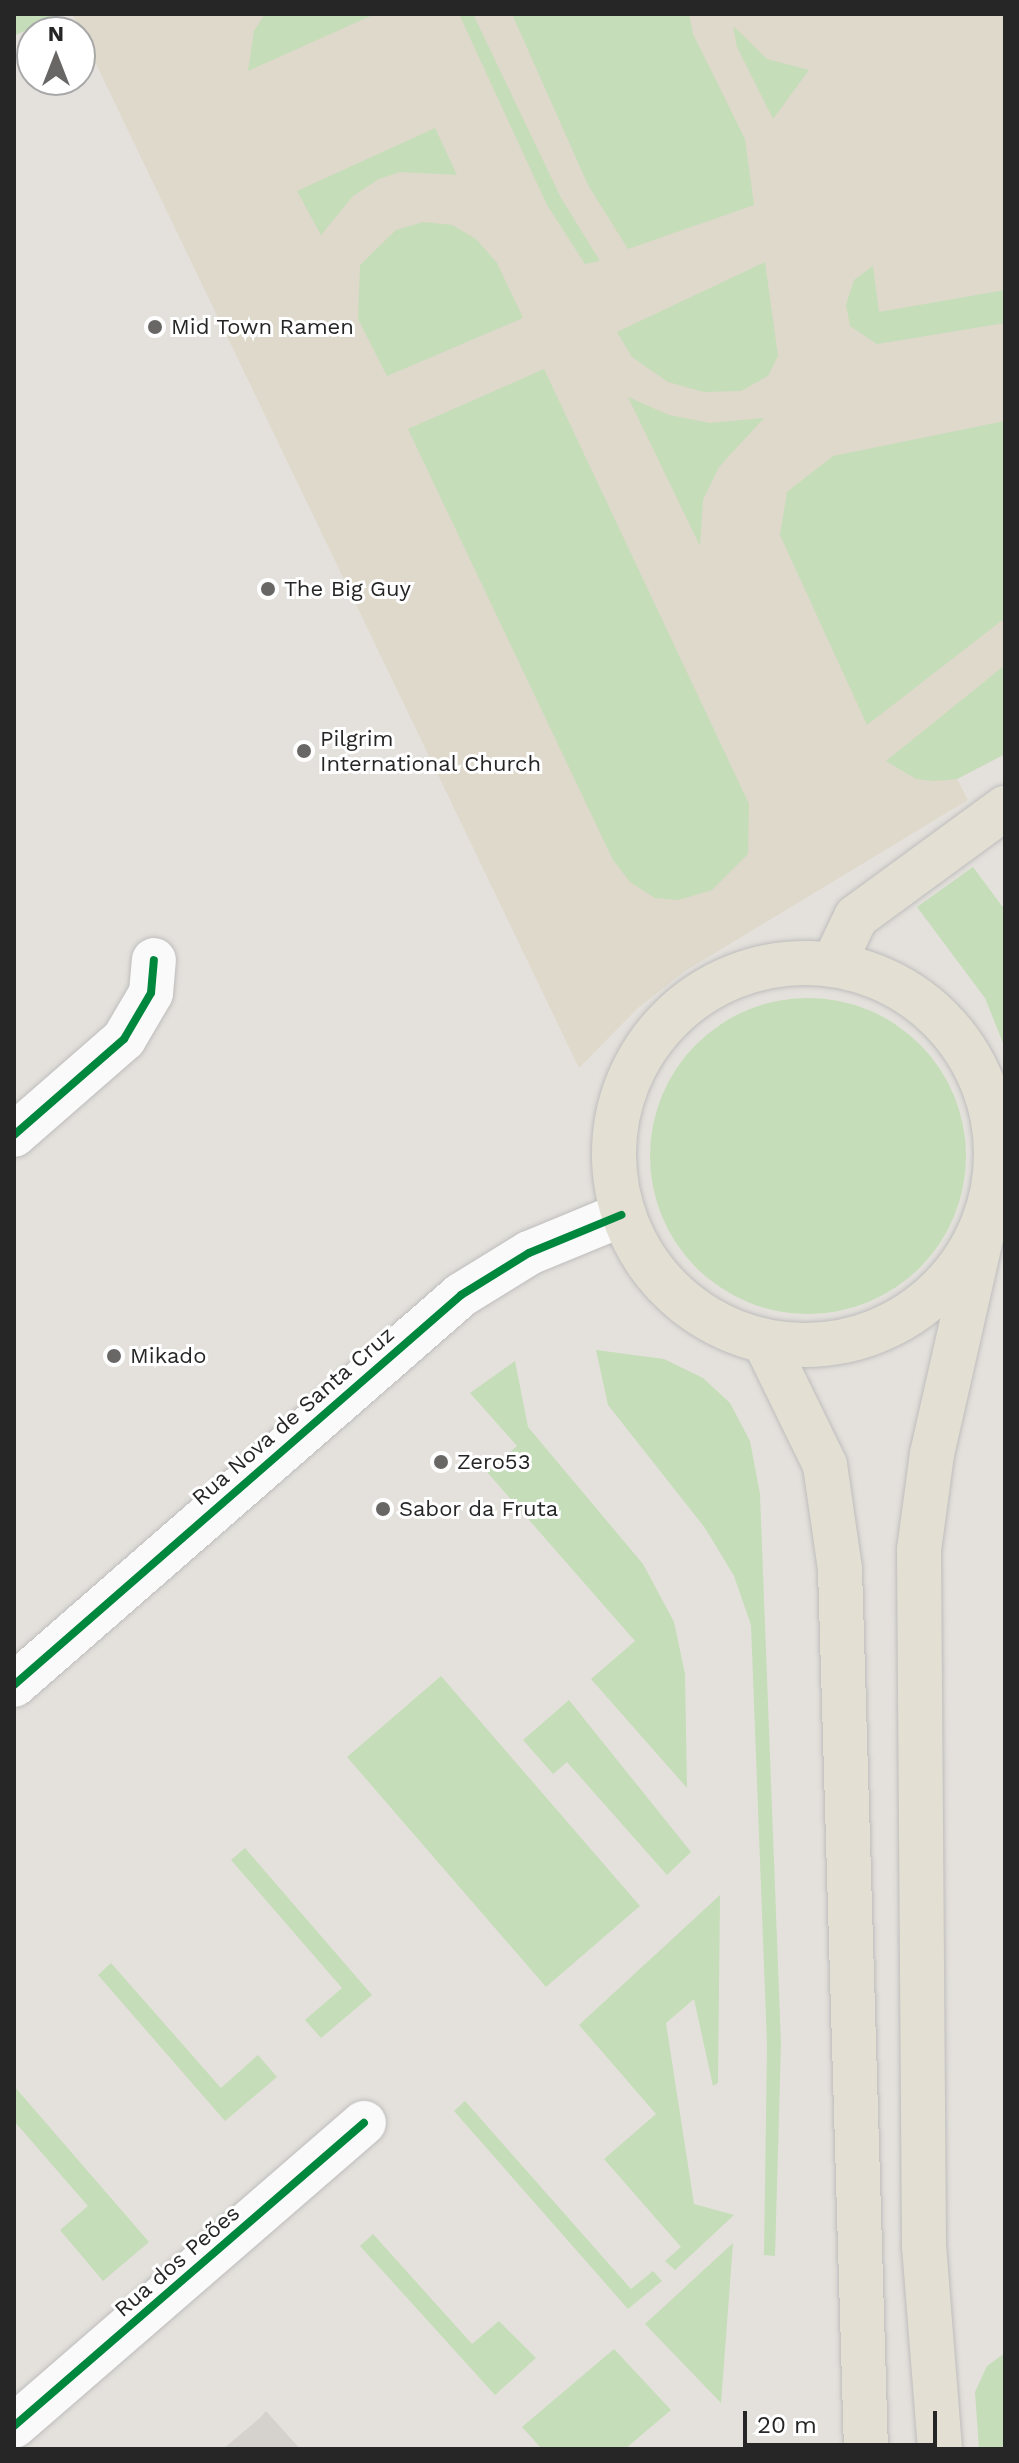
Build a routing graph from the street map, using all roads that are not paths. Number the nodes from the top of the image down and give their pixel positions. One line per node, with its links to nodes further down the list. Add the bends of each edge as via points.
1 (1005, 808): 3 (main road, via 856,917)
2 (154, 960): 4 (street, via 151,993 124,1039)
3 (833, 965): 5 (main road, via 881,977 929,1007 967,1049 990,1100); 6 (main road, via 796,962 744,972 695,996 656,1032 629,1077 614,1128 613,1174)
4 (14, 1135)
5 (1002, 1150): 7 (main road)
6 (621, 1215): 8 (main road, via 652,1269 704,1321); 9 (street, Rua Nova de Santa Cruz, via 529,1253 461,1295)
7 (984, 1226): 8 (main road, via 945,1286 892,1325 831,1345); 13 (main road, via 932,1454 919,1550 924,2247)
8 (765, 1342): 12 (main road, via 825,1465 840,1569)
9 (14, 1685)
10 (364, 2123): 11 (street, Rua dos Peões)
11 (14, 2426)
12 (866, 2449)
13 (940, 2449)

